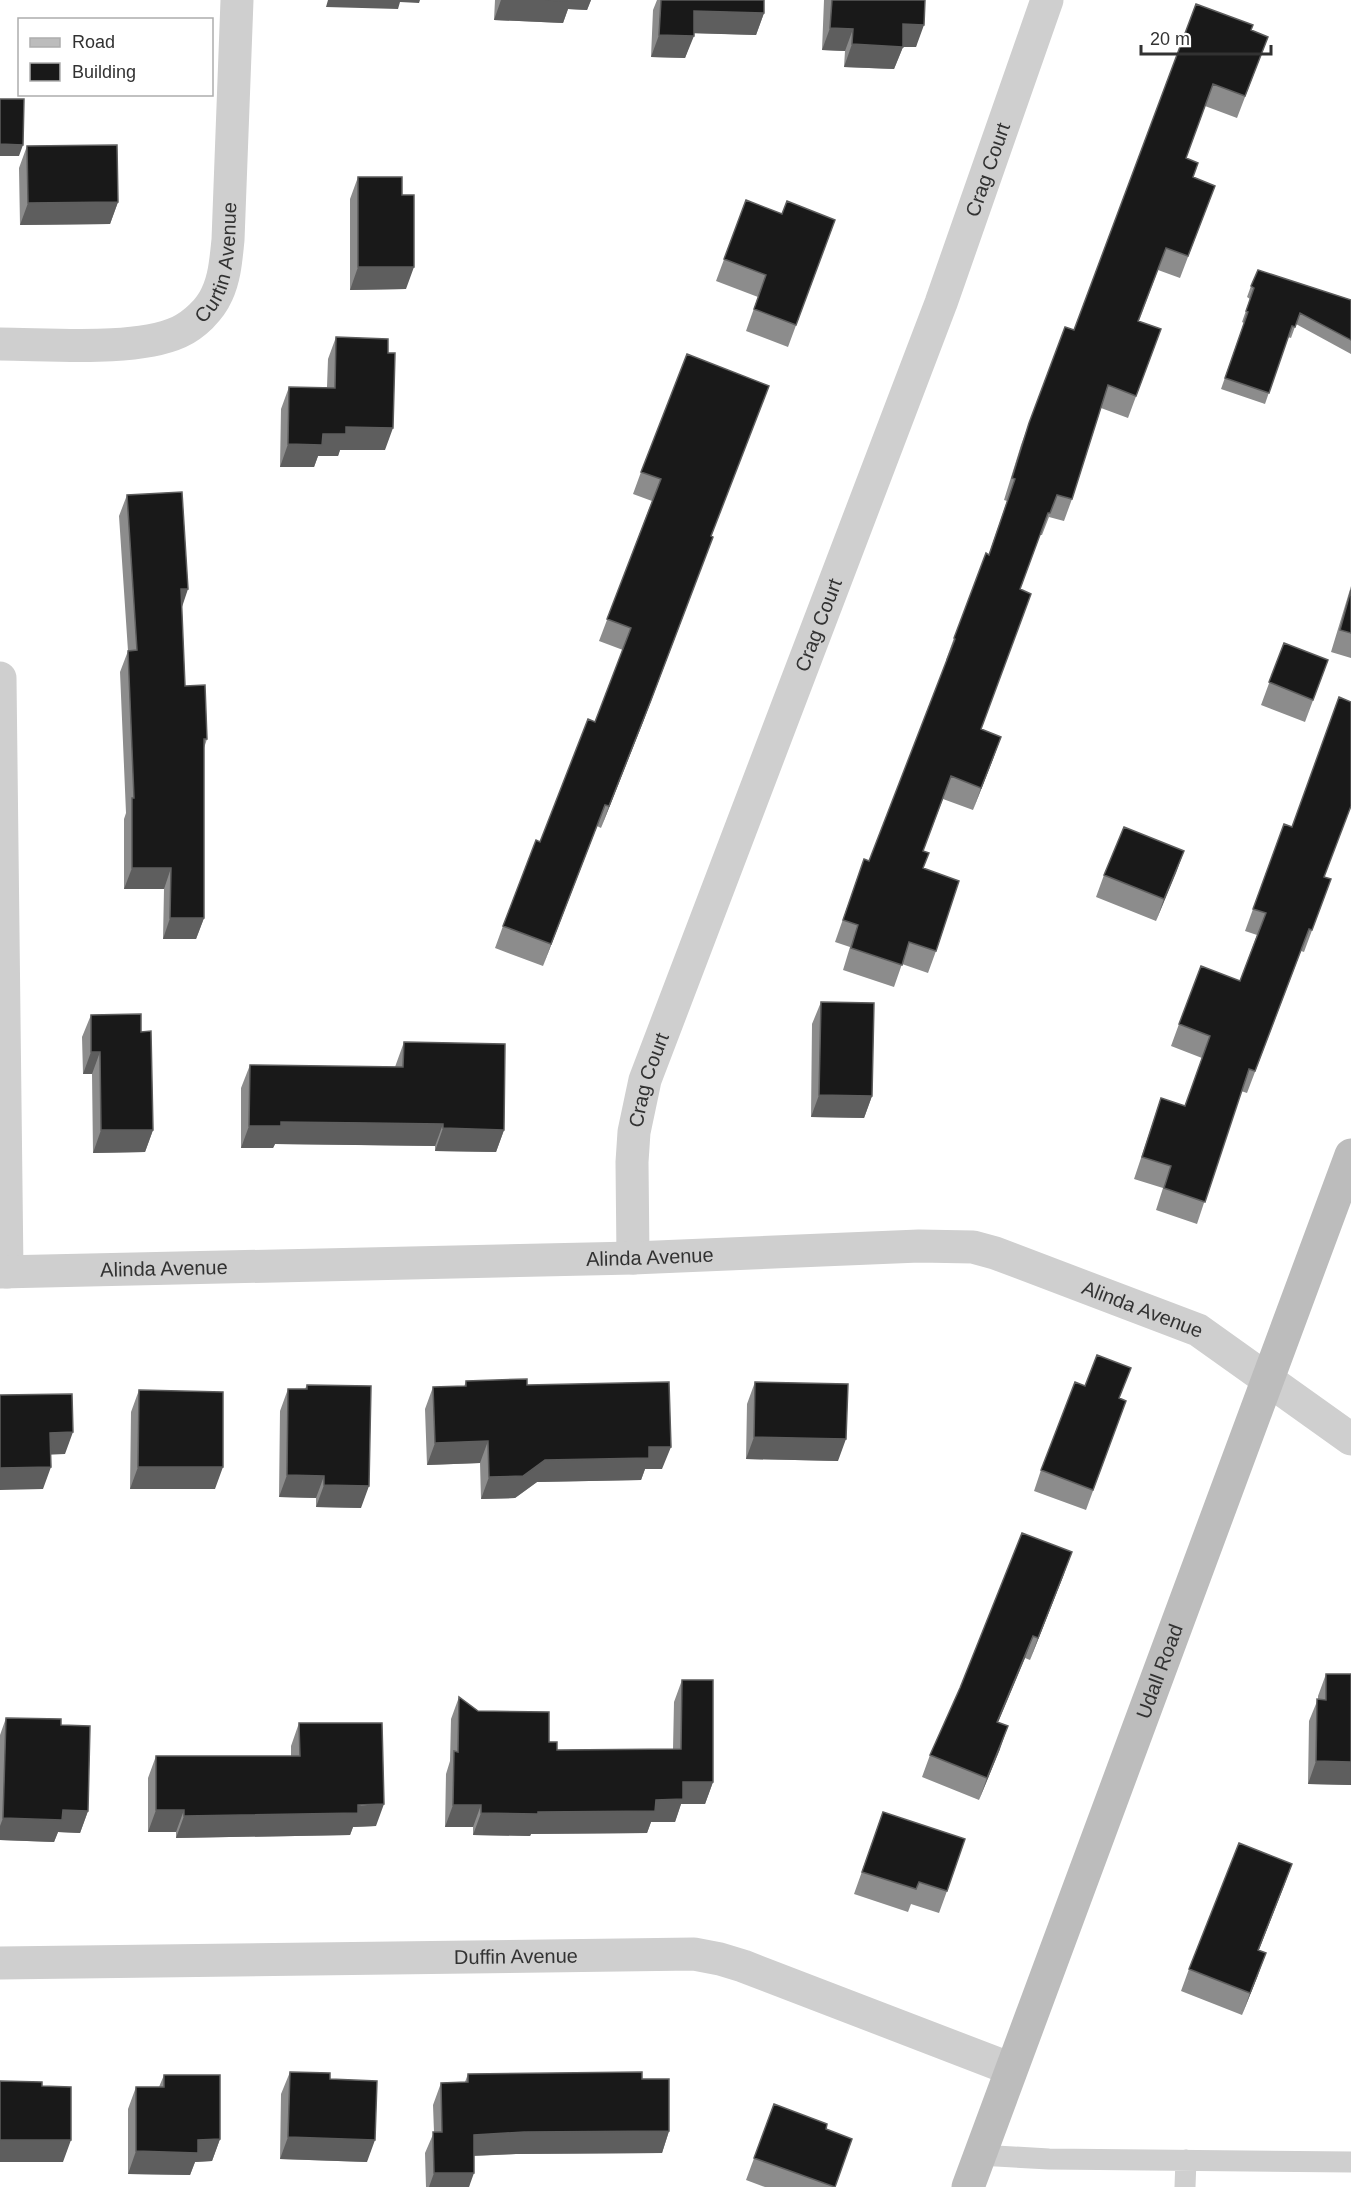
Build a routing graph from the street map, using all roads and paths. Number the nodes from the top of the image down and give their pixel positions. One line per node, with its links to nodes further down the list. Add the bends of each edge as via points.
1 (237, 0): 3 (street, Curtin Avenue, via 227,250 217,295 194,322 157,339 107,345)
2 (1047, 0): 6 (street, Crag Court, via 941,303 645,1080 634,1132)
3 (0, 344)
4 (0, 678): 7 (street)
5 (1351, 1155): 8 (main road, Udall Road)
6 (633, 1258): 7 (street, Alinda Avenue); 8 (street, Alinda Avenue, via 973,1247 1198,1330)
7 (4, 1272)
8 (1268, 1381): 9 (street, Alinda Avenue); 11 (main road, Udall Road)
9 (1351, 1439)
10 (0, 1964): 11 (street, Duffin Avenue, via 694,1954 743,1966)
11 (1011, 2069): 12 (main road, Udall Road)
12 (980, 2155): 13 (lane); 15 (main road, Udall Road)
13 (1186, 2160): 14 (lane); 16 (lane)
14 (1351, 2162)
15 (968, 2187)
16 (1185, 2187)

